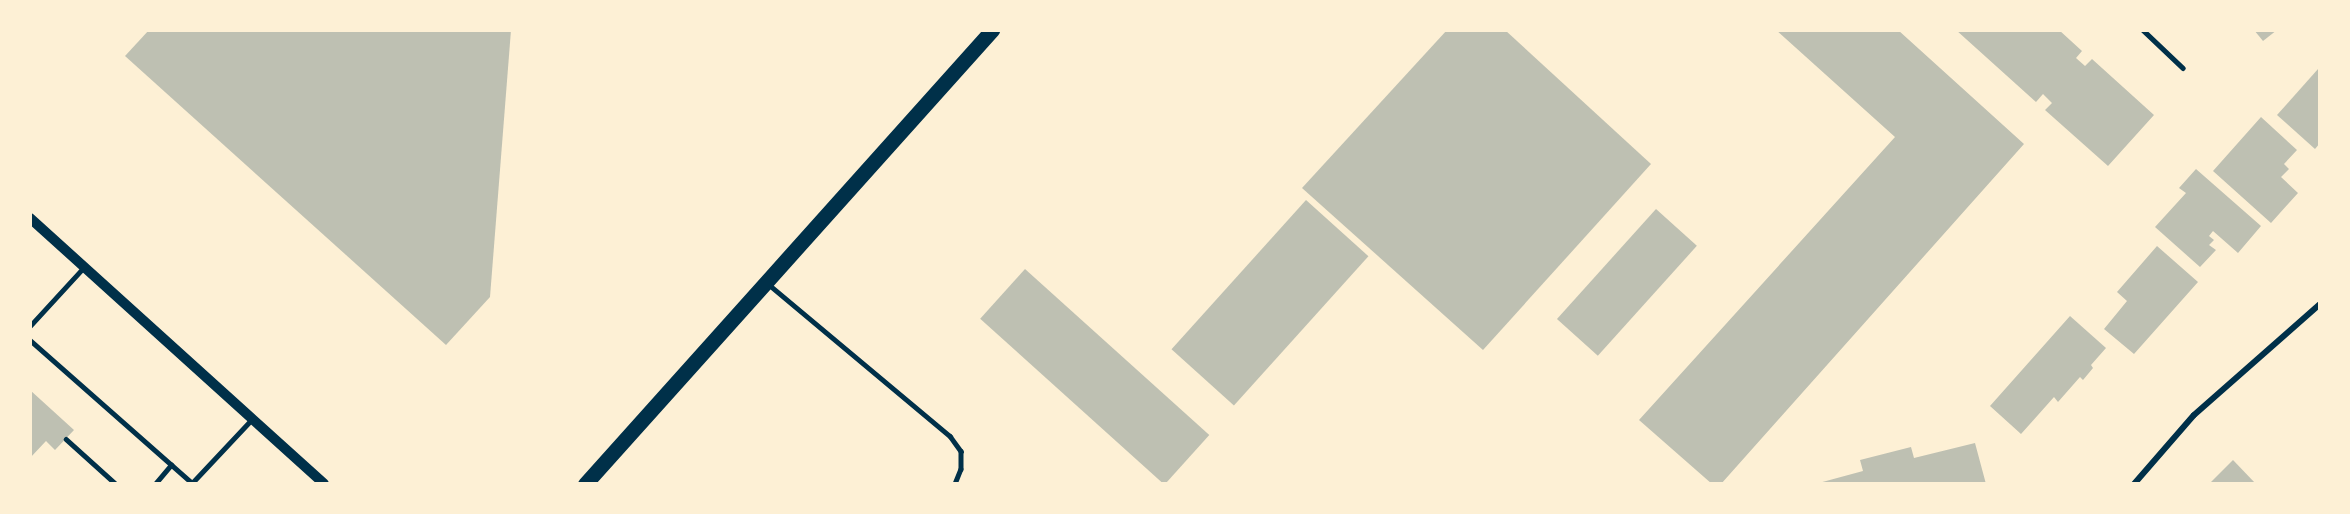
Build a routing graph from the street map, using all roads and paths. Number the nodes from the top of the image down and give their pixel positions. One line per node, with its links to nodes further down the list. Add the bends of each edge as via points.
1 (992, 30): 6 (main road)
2 (2143, 30): 3 (lane)
3 (2183, 68)
4 (30, 218): 5 (street)
5 (84, 267): 8 (lane); 10 (street)
6 (766, 282): 17 (main road); 18 (lane, via 950,436 961,451 961,470)
7 (2320, 304): 19 (street, via 2194,415)
8 (30, 326)
9 (30, 340): 12 (lane)
10 (252, 419): 15 (lane); 16 (street)
11 (66, 439): 13 (lane)
12 (171, 465): 14 (lane); 15 (lane)
13 (116, 484)
14 (155, 484)
15 (192, 484)
16 (324, 484)
17 (585, 484)
18 (955, 484)
19 (2134, 484)

